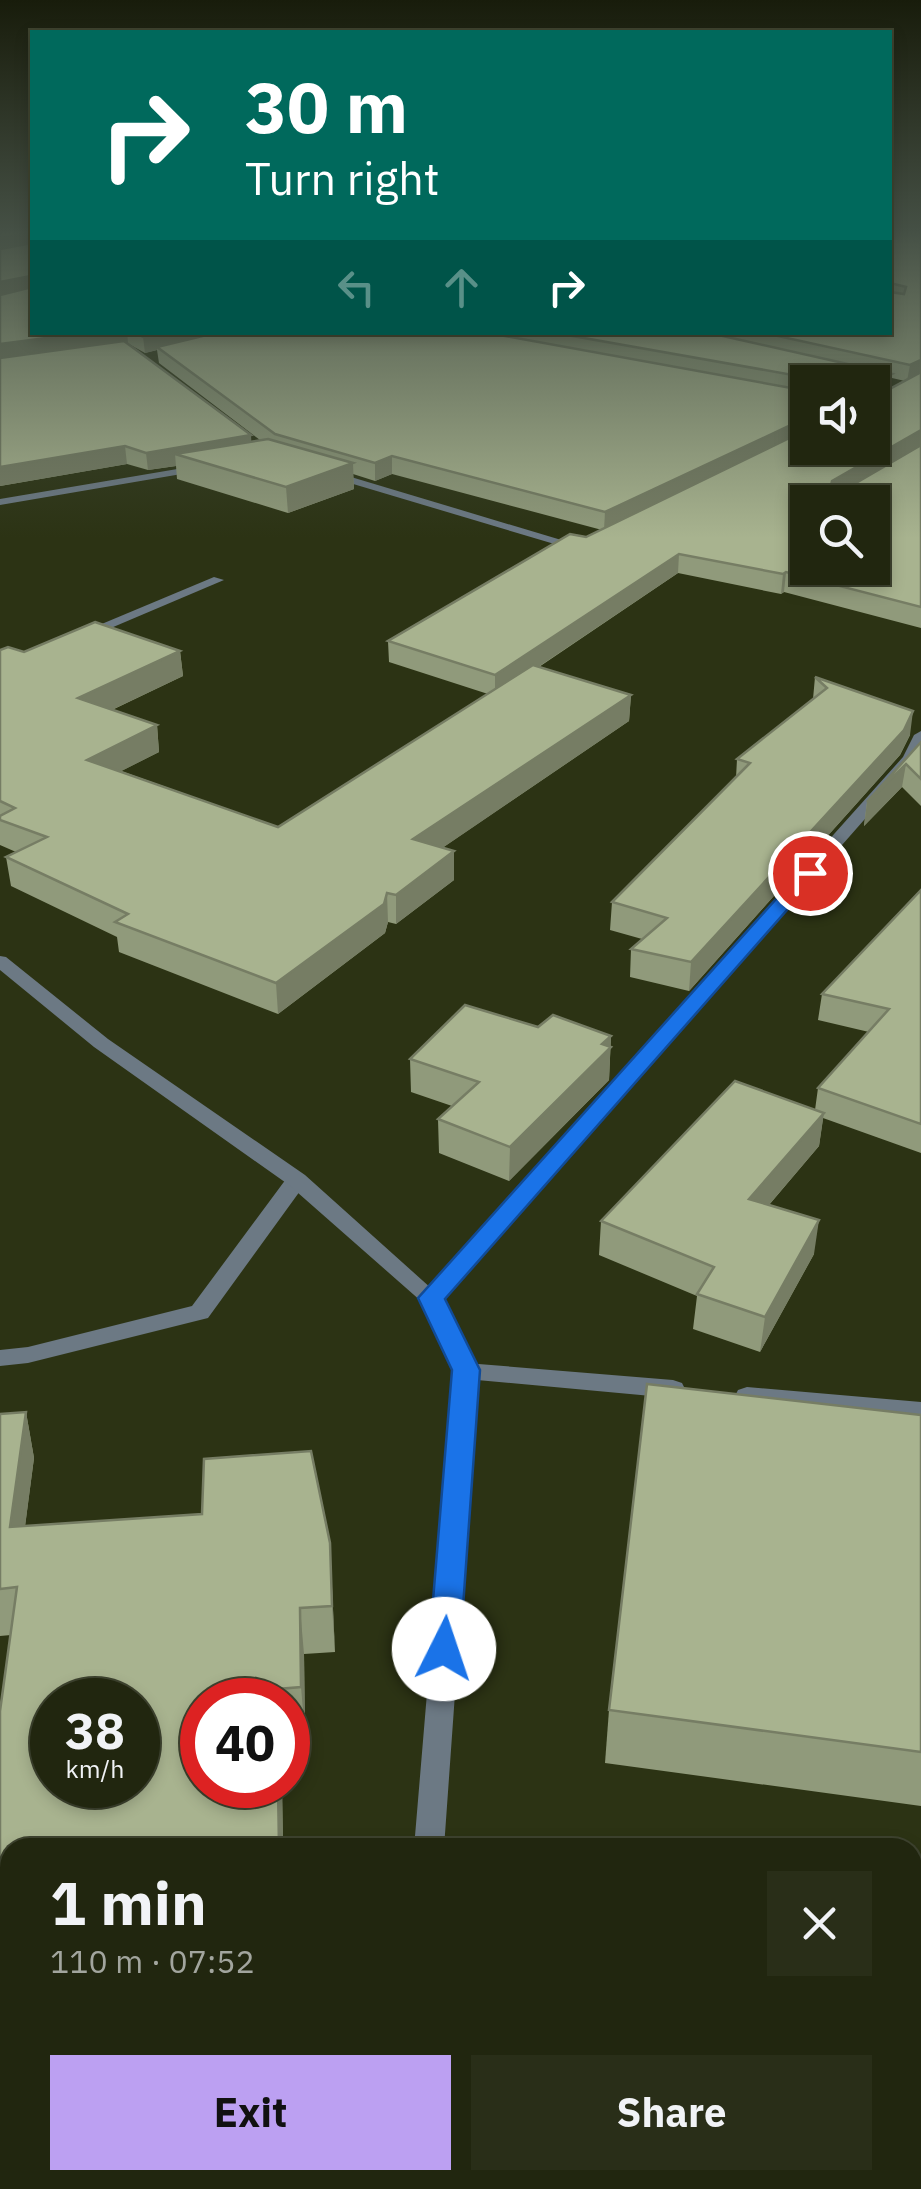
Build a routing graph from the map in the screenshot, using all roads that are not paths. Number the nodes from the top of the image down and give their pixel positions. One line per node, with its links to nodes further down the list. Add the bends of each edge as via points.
1 (212, 466): 3 (street)
2 (307, 468): 4 (street, via 584,549)
3 (0, 502)
4 (601, 540)
5 (218, 580): 6 (street)
6 (72, 640)
7 (921, 734): 10 (street, via 910,759)
8 (0, 961): 9 (street, via 101,1043)
9 (298, 1180): 10 (street); 11 (street, via 200,1312)
10 (431, 1298): 12 (street)
11 (0, 1358)
12 (466, 1370): 13 (street); 14 (street)
13 (921, 1411)
14 (430, 1838)

